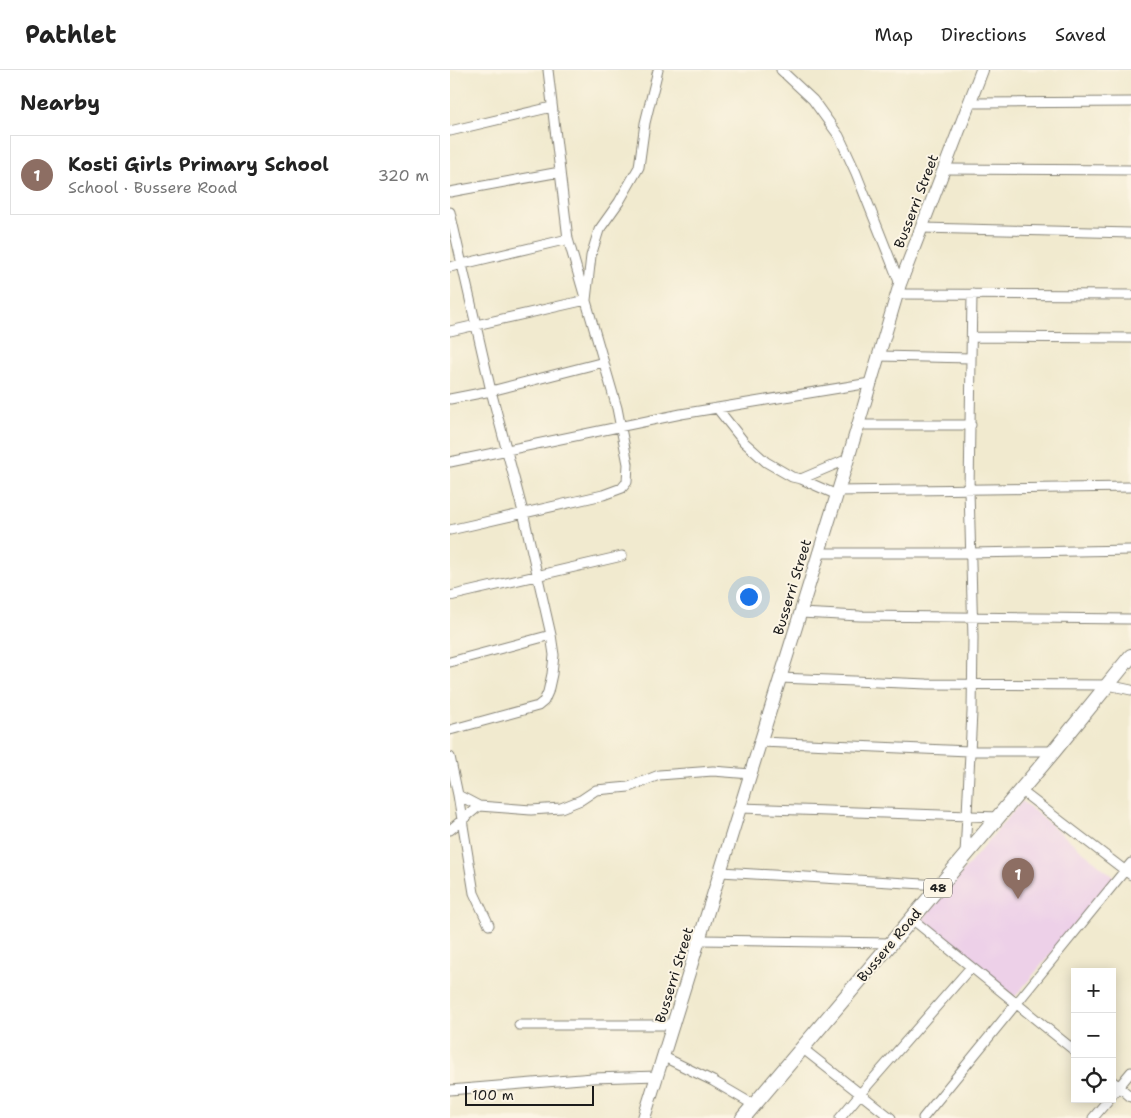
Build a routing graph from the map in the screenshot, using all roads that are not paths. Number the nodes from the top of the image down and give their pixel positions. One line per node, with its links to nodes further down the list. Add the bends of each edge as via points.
1 (548, 70): 7 (street)
2 (658, 70): 22 (street, via 639,167 599,230 591,256)
3 (781, 70): 19 (street, via 813,100 839,136)
4 (982, 70): 6 (main road, Busserri Street)
5 (1131, 102): 6 (street)
6 (969, 103): 9 (main road, Busserri Street)
7 (552, 107): 8 (street); 11 (street)
8 (450, 131)
9 (945, 168): 10 (street); 14 (main road, Busserri Street)
10 (1131, 170)
11 (560, 172): 12 (street); 16 (street)
12 (450, 192)
13 (450, 212): 17 (street)
14 (922, 228): 15 (street); 19 (main road, Busserri Street)
15 (1131, 233)
16 (568, 239): 17 (street); 22 (street)
17 (462, 264): 18 (street); 23 (street)
18 (450, 267)
19 (899, 289): 20 (street); 27 (main road, Busserri Street)
20 (972, 294): 21 (street); 25 (street)
21 (1131, 295)
22 (586, 300): 23 (street); 29 (street)
23 (476, 326): 24 (street); 31 (street)
24 (450, 331)
25 (972, 337): 26 (street); 28 (street)
26 (1131, 338)
27 (878, 356): 28 (street); 30 (main road, Busserri Street)
28 (971, 358): 35 (street)
29 (604, 362): 31 (street); 36 (street)
30 (870, 383): 33 (street); 34 (main road, Busserri Street)
31 (491, 391): 32 (street); 37 (street)
32 (450, 399)
33 (717, 408): 36 (street); 40 (street, via 744,442 766,462 792,477)
34 (858, 425): 35 (street); 38 (main road, Busserri Street)
35 (971, 425): 42 (street)
36 (620, 426): 37 (street); 44 (street, via 628,475 622,488)
37 (506, 450): 39 (street); 44 (street)
38 (848, 459): 40 (street); 43 (main road, Busserri Street)
39 (450, 462)
40 (801, 478): 43 (street)
41 (1131, 487): 42 (street)
42 (969, 490): 43 (street); 48 (street)
43 (837, 493): 47 (main road, Busserri Street)
44 (523, 512): 45 (street); 50 (street)
45 (450, 530)
46 (1131, 550): 48 (street)
47 (818, 552): 48 (street); 52 (main road, Busserri Street)
48 (971, 554): 53 (street)
49 (622, 556): 50 (street)
50 (537, 576): 51 (street); 55 (street)
51 (450, 596)
52 (800, 613): 53 (street); 58 (main road, Busserri Street)
53 (972, 617): 54 (street); 59 (street)
54 (1131, 619)
55 (551, 635): 57 (street); 62 (street, via 554,654 552,674 544,701 538,706)
56 (1131, 656): 60 (main road, Bussere Road / 48)
57 (450, 662)
58 (780, 678): 59 (street); 63 (main road, Busserri Street)
59 (971, 684): 60 (street); 64 (street)
60 (1108, 685): 61 (street); 65 (main road, Bussere Road / 48)
61 (1131, 690)
62 (450, 730)
63 (761, 742): 64 (street); 67 (main road, Busserri Street)
64 (969, 751): 65 (street); 72 (street)
65 (1054, 751): 68 (main road, Bussere Road / 48)
66 (450, 757): 69 (street)
67 (751, 774): 70 (street, via 713,771 659,775 629,787 596,790 561,808 532,810); 71 (main road, Busserri Street)
68 (1020, 790): 73 (main road, Bussere Road / 48); 77 (street)
69 (458, 795): 70 (street); 74 (street)
70 (479, 806): 74 (street)
71 (740, 808): 72 (street); 78 (main road, Busserri Street)
72 (966, 816): 73 (street); 76 (street)
73 (998, 817): 76 (main road, Bussere Road / 48)
74 (462, 820): 75 (street); 81 (street, via 474,893)
75 (450, 830)
76 (965, 856): 79 (main road, Bussere Road / 48)
77 (1129, 870): 85 (street)
78 (721, 872): 79 (street); 82 (main road, Busserri Street)
79 (940, 885): 80 (main road, Bussere Road / 48)
80 (912, 919): 83 (main road, Bussere Road / 48); 84 (street)
81 (489, 925)
82 (700, 940): 83 (street); 87 (main road, Busserri Street)
83 (891, 943): 88 (main road, Bussere Road / 48)
84 (971, 967): 85 (street); 95 (street)
85 (1016, 1003): 89 (street); 103 (street)
86 (519, 1025): 87 (street)
87 (674, 1026): 90 (main road, Busserri Street)
88 (802, 1048): 95 (street); 98 (main road, Bussere Road / 48)
89 (1071, 1048)
90 (664, 1057): 92 (main road, Busserri Street); 98 (street)
91 (1131, 1072): 93 (street)
92 (658, 1076): 94 (street); 99 (main road, Busserri Street)
93 (1116, 1084): 96 (street)
94 (450, 1090)
95 (860, 1094): 101 (street); 102 (street)
96 (1131, 1097)
97 (1106, 1103): 104 (street)
98 (754, 1105): 100 (main road, Bussere Road / 48)
99 (644, 1118)
100 (743, 1118)
101 (840, 1118)
102 (891, 1118)
103 (923, 1118)
104 (1093, 1118)

